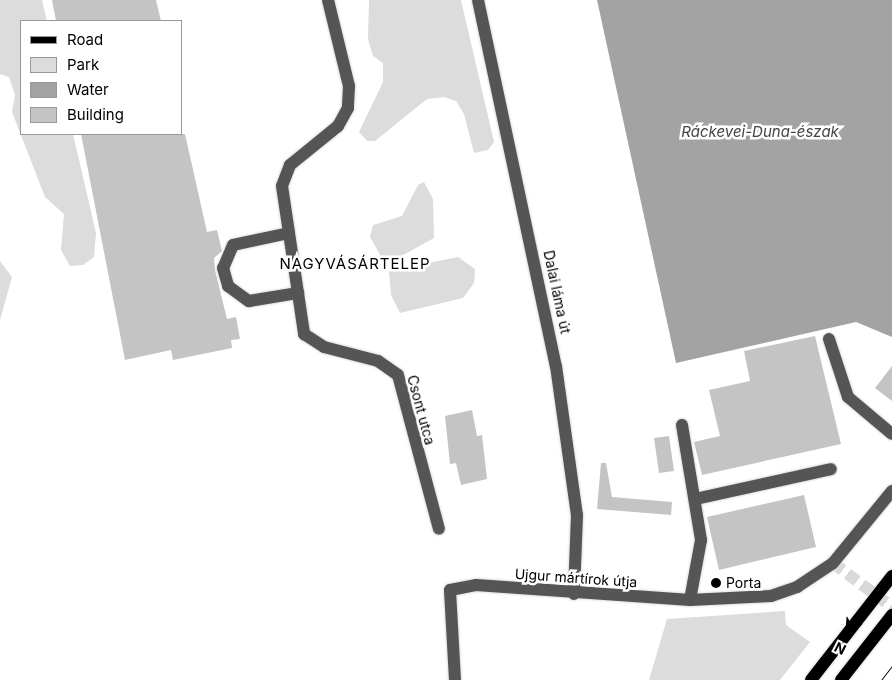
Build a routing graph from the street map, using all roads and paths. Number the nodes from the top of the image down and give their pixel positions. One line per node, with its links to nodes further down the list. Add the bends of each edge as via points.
1 (328, 0): 3 (lane, Csont utca, via 349,86 348,108 338,126 290,165 282,186)
2 (478, 0): 13 (lane, Dalai láma út, via 556,366 576,516)
3 (289, 233): 4 (lane, Csont utca); 4 (lane, via 233,245 223,268 228,286 249,301)
4 (298, 293): 11 (lane, Csont utca, via 304,334 324,347 378,362 398,375)
5 (828, 339): 7 (lane, via 848,397)
6 (682, 425): 10 (lane)
7 (892, 434)
8 (832, 469): 10 (lane)
9 (892, 491): 14 (lane, Ujgur mártírok útja, via 833,563 797,587 760,598)
10 (695, 499): 14 (lane, via 701,540)
11 (439, 529)
12 (892, 576): 17 (main road)
13 (574, 594): 14 (lane, Ujgur mártírok útja); 16 (lane, Ujgur mártírok útja, via 476,585 450,590)
14 (695, 600)
15 (892, 615): 18 (main road)
16 (455, 680)
17 (811, 680)
18 (841, 680)

